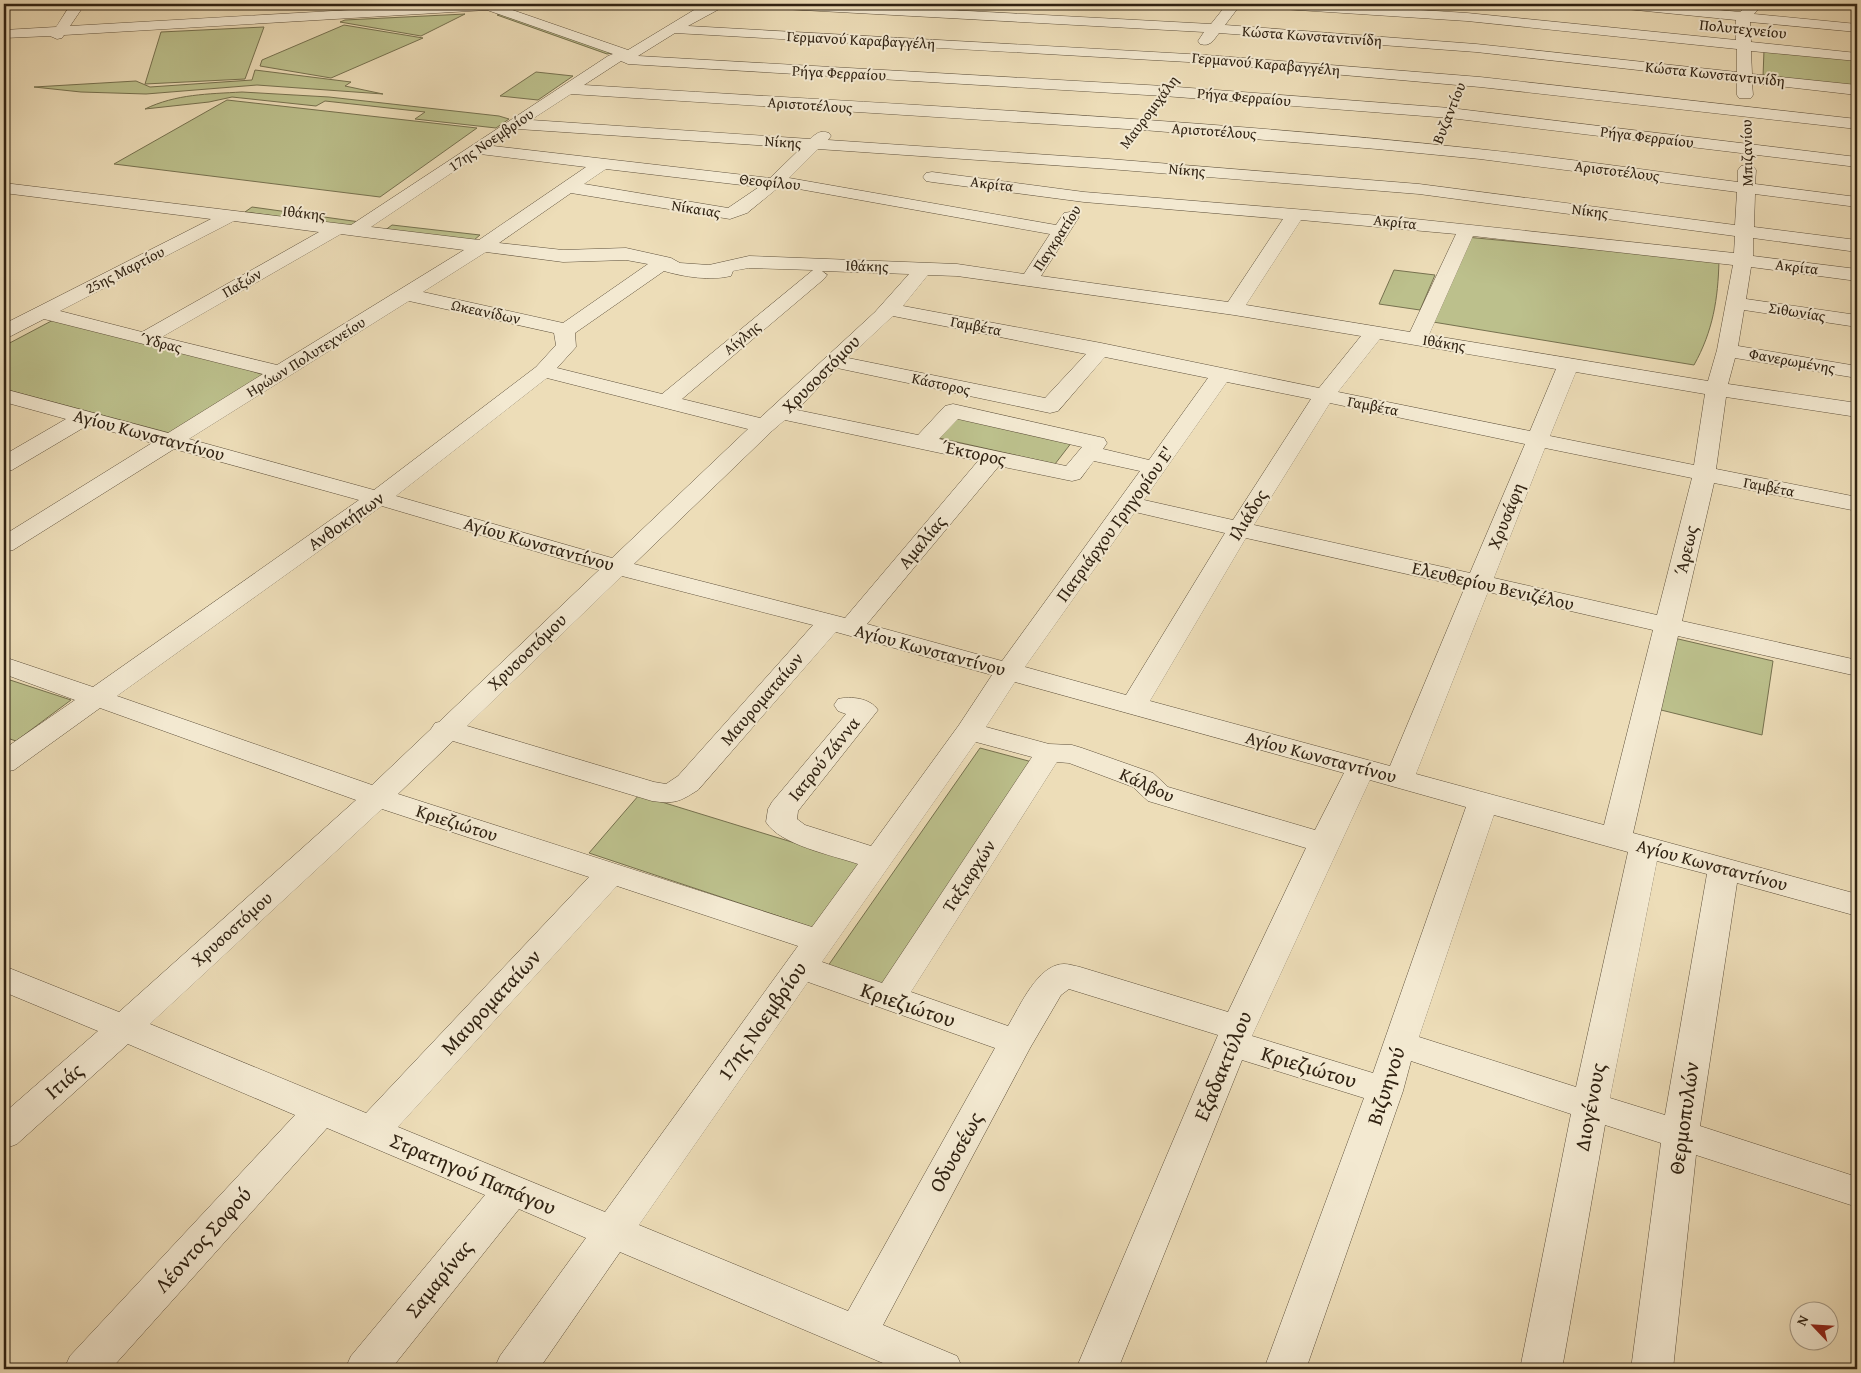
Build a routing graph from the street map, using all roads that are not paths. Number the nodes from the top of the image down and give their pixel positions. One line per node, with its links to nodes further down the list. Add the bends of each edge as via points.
1 (78, 4): 21 (street)
2 (273, 4): 16 (street)
3 (765, 4): 12 (street, Κώστα Κωνσταντινίδη)
4 (1234, 4): 18 (street, Μαυρομιχάλη)
5 (1267, 4): 15 (street, Πολυτεχνείου)
6 (1494, 4): 15 (street, Βυζαντίου)
7 (1616, 4): 14 (street)
8 (1756, 4): 14 (street)
9 (710, 5): 20 (street, 17ης Νοεμβρίου)
10 (485, 7): 11 (street); 16 (street); 28 (street, Ρήγα Φερραίου)
11 (382, 8): 16 (street)
12 (966, 9): 18 (street, Κώστα Κωνσταντινίδη); 24 (street, Νίκαιας)
13 (173, 11): 17 (street)
14 (1743, 17): 19 (street); 25 (street, Μπιζανίου)
15 (1488, 19): 25 (street, Πολυτεχνείου); 26 (street, Βυζαντίου)
16 (268, 21): 17 (street); 21 (street)
17 (168, 24): 21 (street)
18 (1215, 28): 26 (street, Κώστα Κωνσταντινίδη); 29 (street, Μαυρομιχάλη)
19 (1857, 28)
20 (672, 29): 24 (street, Γερμανού Καραβαγγέλη); 28 (street, 17ης Νοεμβρίου)
21 (59, 33): 22 (street); 23 (street)
22 (4, 34)
23 (4, 38)
24 (929, 44): 29 (street, Γερμανού Καραβαγγέλη); 31 (street, Νίκαιας)
25 (1743, 45): 27 (street, Πολυτεχνείου); 32 (street, Μπιζανίου)
26 (1476, 48): 32 (street, Κώστα Κωνσταντινίδη); 33 (street, Βυζαντίου)
27 (1857, 57)
28 (623, 58): 31 (street, Ρήγα Φερραίου); 34 (street, 17ης Νοεμβρίου); 35 (street, 17ης Νοεμβρίου)
29 (1191, 58): 33 (street, Γερμανού Καραβαγγέλη); 37 (street, Μαυρομιχάλη)
30 (1818, 70): 32 (street, via 1763,78)
31 (890, 76): 37 (street, Ρήγα Φερραίου); 38 (street, Νίκαιας)
32 (1744, 77): 36 (street, Κώστα Κωνσταντινίδη); 39 (street, Μπιζανίου)
33 (1462, 80): 39 (street, Γερμανού Καραβαγγέλη); 41 (street, Βυζαντίου)
34 (569, 89): 35 (street, Αριστοτέλους); 42 (street, 17ης Νοεμβρίου)
35 (586, 90): 38 (street, Αριστοτέλους); 44 (street, 17ης Νοεμβρίου)
36 (1857, 90)
37 (1164, 91): 40 (street, Μαυρομιχάλη); 41 (street, Ρήγα Φερραίου)
38 (853, 108): 40 (street, Αριστοτέλους); 46 (street, Νίκαιας)
39 (1746, 112): 43 (street, Γερμανού Καραβαγγέλη); 49 (street, Μπιζανίου)
40 (1150, 114): 45 (street, Μαυρομιχάλη); 48 (street, Αριστοτέλους)
41 (1450, 114): 48 (street, Βυζαντίου); 49 (street, Ρήγα Φερραίου)
42 (514, 124): 44 (street, Νίκης); 47 (street, 17ης Νοεμβρίου)
43 (1857, 124)
44 (534, 125): 46 (street, Νίκης); 50 (street, 17ης Νοεμβρίου)
45 (1131, 138)
46 (814, 144): 53 (street, Νίκης); 58 (street, Νίκαιας)
47 (477, 149): 50 (street, Θεοφίλου); 71 (street, 17ης Νοεμβρίου)
48 (1435, 149): 54 (street, Βυζαντίου); 62 (street, Αριστοτέλους)
49 (1746, 149): 52 (street, Ρήγα Φερραίου); 62 (street, Μπιζανίου)
50 (496, 151): 51 (street, Θεοφίλου); 69 (street, 17ης Νοεμβρίου)
51 (603, 162): 58 (street, Θεοφίλου); 60 (street, Ηρώων Πολυτεχνείου)
52 (1857, 162)
53 (1101, 174): 54 (street, Νίκης); 59 (street, Ακρίτα); 68 (street, Ακρίτα); 73 (street, Παγκρατίου)
54 (1424, 176): 70 (street, Βυζαντίου); 74 (street, Νίκης)
55 (932, 177): 59 (street, Ακρίτα)
56 (4, 179): 57 (street, Ιθάκης)
57 (40, 183): 63 (street); 66 (street, Ιθάκης)
58 (772, 183): 60 (street, Νίκαιας, via 741,209 730,214); 67 (street, Θεοφίλου, via 799,184)
59 (994, 184): 67 (street)
60 (568, 186): 75 (street, Ηρώων Πολυτεχνείου)
61 (4, 188): 63 (street, Ιθάκης)
62 (1748, 188): 65 (street, Αριστοτέλους); 74 (street, Μπιζανίου)
63 (23, 190): 64 (street); 66 (street, Ιθάκης)
64 (4, 199)
65 (1857, 202)
66 (238, 212): 71 (street, Ιθάκης); 71 (street, Ιθάκης); 88 (street, 25ης Μαρτίου)
67 (961, 213): 73 (street, Θεοφίλου)
68 (1296, 213): 70 (street, Ακρίτα); 87 (street)
69 (388, 222): 71 (street, Ιθάκης); 75 (street, Ιθάκης)
70 (1405, 223): 72 (street, Ακρίτα)
71 (359, 228): 75 (street, Ιθάκης); 93 (street, Παξών)
72 (1467, 230): 77 (street, Ακρίτα); 94 (street)
73 (1061, 231): 83 (street, Παγκρατίου)
74 (1744, 231): 76 (street, Νίκης); 77 (street, Μπιζανίου)
75 (489, 241): 78 (street, Ιθάκης, via 571,245 602,254 626,254); 84 (street, Ηρώων Πολυτεχνείου)
76 (1857, 246)
77 (1742, 260): 82 (street, Ακρίτα); 85 (street, Άρεως)
78 (664, 262): 79 (street, Ιθάκης, via 671,267); 90 (street)
79 (705, 272): 80 (street, Ιθάκης, via 749,262); 81 (street, Ιθάκης)
80 (919, 273): 81 (street, Ιθάκης); 83 (street, Ιθάκης); 86 (street, Χρυσοστόμου)
81 (817, 275): 106 (street, Αίγλης)
82 (1857, 275)
83 (1030, 279): 87 (street, Ιθάκης)
84 (406, 294): 90 (street, Ωκεανίδων); 100 (street, Ηρώων Πολυτεχνείου)
85 (1736, 303): 89 (street, Σιθωνίας); 96 (street, Άρεως)
86 (888, 309): 95 (street, Γαμβέτα); 97 (street, Χρυσοστόμου)
87 (1234, 309): 92 (street, Ιθάκης)
88 (42, 313): 91 (street, 25ης Μαρτίου); 93 (street, Ύδρας)
89 (1857, 321)
90 (566, 330): 99 (street, Ανθοκήπων, via 566,347)
91 (4, 332)
92 (1375, 332): 94 (street, Ιθάκης); 105 (street, Ιλιάδος)
93 (145, 338): 100 (street, Ύδρας)
94 (1417, 339): 98 (street, Ιθάκης)
95 (1101, 350): 97 (street, Κάστορος, via 1050,406); 102 (street, Γαμβέτα)
96 (1727, 350): 101 (street, Φανερωμένης); 103 (street, Άρεως)
97 (832, 361): 109 (street, Χρυσοστόμου)
98 (1568, 365): 103 (street, Ιθάκης); 110 (street, Χρυσάφη)
99 (543, 371): 106 (street, Έκτορος); 118 (street, Ανθοκήπων)
100 (280, 372): 111 (street, Ηρώων Πολυτεχνείου)
101 (1857, 372)
102 (1221, 376): 105 (street, Γαμβέτα); 116 (street, Πατριάρχου Γρηγορίου Ε')
103 (1716, 389): 107 (street, Ιθάκης); 117 (street, Άρεως)
104 (4, 395): 108 (street, Αγίου Κωνσταντίνου)
105 (1323, 397): 110 (street, Γαμβέτα); 121 (street, Ιλιάδος)
106 (667, 401): 109 (street, Έκτορος)
107 (1857, 410)
108 (85, 417): 111 (street, Αγίου Κωνσταντίνου); 115 (street)
109 (773, 420): 112 (street, Έκτορος); 123 (street, Χρυσοστόμου)
110 (1537, 439): 117 (street, Γαμβέτα); 124 (street, Χρυσάφη)
111 (171, 441): 118 (street, Αγίου Κωνσταντίνου); 122 (street, Ηρώων Πολυτεχνείου)
112 (924, 442): 113 (street, via 953,411 1096,443); 114 (street, Έκτορος)
113 (1088, 453): 114 (street, Έκτορος, via 1072,474); 116 (street)
114 (994, 457): 125 (street, Αμαλίας)
115 (4, 464)
116 (1156, 468): 119 (street, Πατριάρχου Γρηγορίου Ε')
117 (1704, 474): 120 (street, Γαμβέτα); 126 (street, Άρεως)
118 (378, 498): 123 (street, Αγίου Κωνσταντίνου); 130 (street, Ανθοκήπων)
119 (1130, 504): 121 (street, Ελευθερίου Βενιζέλου); 129 (street, Πατριάρχου Γρηγορίου Ε')
120 (1857, 504)
121 (1240, 528): 124 (street, Ελευθερίου Βενιζέλου); 131 (street, Ιλιάδος)
122 (4, 545)
123 (616, 567): 125 (street, Αγίου Κωνσταντίνου); 133 (street, Χρυσοστόμου)
124 (1478, 583): 126 (street, Ελευθερίου Βενιζέλου); 138 (street, Χρυσάφη)
125 (840, 625): 129 (street, Αγίου Κωνσταντίνου); 133 (street, Μαυροματαίων, via 788,687 688,783 671,794)
126 (1668, 625): 128 (street, Ελευθερίου Βενιζέλου); 141 (street, Άρεως)
127 (4, 665): 130 (street, Κριεζιώτου)
128 (1857, 668)
129 (1008, 672): 131 (street, Αγίου Κωνσταντίνου); 134 (street, 17ης Νοεμβρίου)
130 (97, 697): 136 (street, Ανθοκήπων); 139 (street, Κριεζιώτου)
131 (1133, 706): 137 (street, Αγίου Κωνσταντίνου)
132 (856, 708): 143 (street, Ιατρού Ζάννα, via 783,809 781,822 794,832)
133 (446, 729): 139 (street, Χρυσοστόμου)
134 (969, 731): 135 (street, Κάλβου); 143 (street, 17ης Νοεμβρίου)
135 (1049, 753): 142 (street, Κάλβου, via 1072,754 1143,780 1158,794); 150 (street, Ταξιαρχών)
136 (7, 757)
137 (1360, 768): 138 (street, Αγίου Κωνσταντίνου); 142 (street, Εξαδακτύλου)
138 (1399, 779): 140 (street, Αγίου Κωνσταντίνου)
139 (377, 797): 145 (street, Κριεζιώτου); 151 (street, Χρυσοστόμου)
140 (1483, 802): 141 (street, Αγίου Κωνσταντίνου); 154 (street, Βιζυηνού)
141 (1630, 842): 144 (street, Αγίου Κωνσταντίνου); 156 (street, Διογένους)
142 (1324, 843): 152 (street, Εξαδακτύλου)
143 (878, 859): 147 (street, 17ης Νοεμβρίου)
144 (1724, 868): 146 (street, Αγίου Κωνσταντίνου); 160 (street, Θερμοπυλών)
145 (611, 873): 147 (street, Κριεζιώτου); 158 (street, Μαυροματαίων)
146 (1857, 905)
147 (809, 954): 150 (street, Κριεζιώτου); 163 (street, 17ης Νοεμβρίου)
148 (1063, 976): 152 (street, Κριεζιώτου, via 1080,979); 153 (street, Οδυσσέως, via 1049,986)
149 (4, 978): 151 (street, Στρατηγού Παπάγου)
150 (889, 998): 153 (street, Κριεζιώτου)
151 (124, 1028): 157 (street, Στρατηγού Παπάγου); 159 (street, Ιτιάς)
152 (1235, 1036): 155 (street, Κριεζιώτου); 170 (street, Εξαδακτύλου)
153 (1016, 1042): 164 (street, Οδυσσέως)
154 (1399, 1044): 155 (street, Βιζυηνού); 156 (street)
155 (1386, 1091): 171 (street, Βιζυηνού)
156 (1590, 1106): 160 (street); 172 (street, Διογένους)
157 (321, 1110): 158 (street, Στρατηγού Παπάγου); 166 (street, Λέοντος Σοφού)
158 (372, 1131): 161 (street, Στρατηγού Παπάγου)
159 (4, 1134)
160 (1680, 1136): 162 (street); 173 (street, Θερμοπυλών)
161 (512, 1190): 163 (street, Στρατηγού Παπάγου); 167 (street, Σαμαρίνας)
162 (1857, 1192)
163 (612, 1232): 164 (street, Στρατηγού Παπάγου); 168 (street, 17ης Νοεμβρίου)
164 (857, 1334): 165 (street, Στρατηγού Παπάγου)
165 (894, 1360): 169 (street, Στρατηγού Παπάγου)
166 (85, 1369)
167 (366, 1369)
168 (515, 1369)
169 (942, 1369)
170 (1097, 1369)
171 (1285, 1369)
172 (1541, 1369)
173 (1652, 1369)

